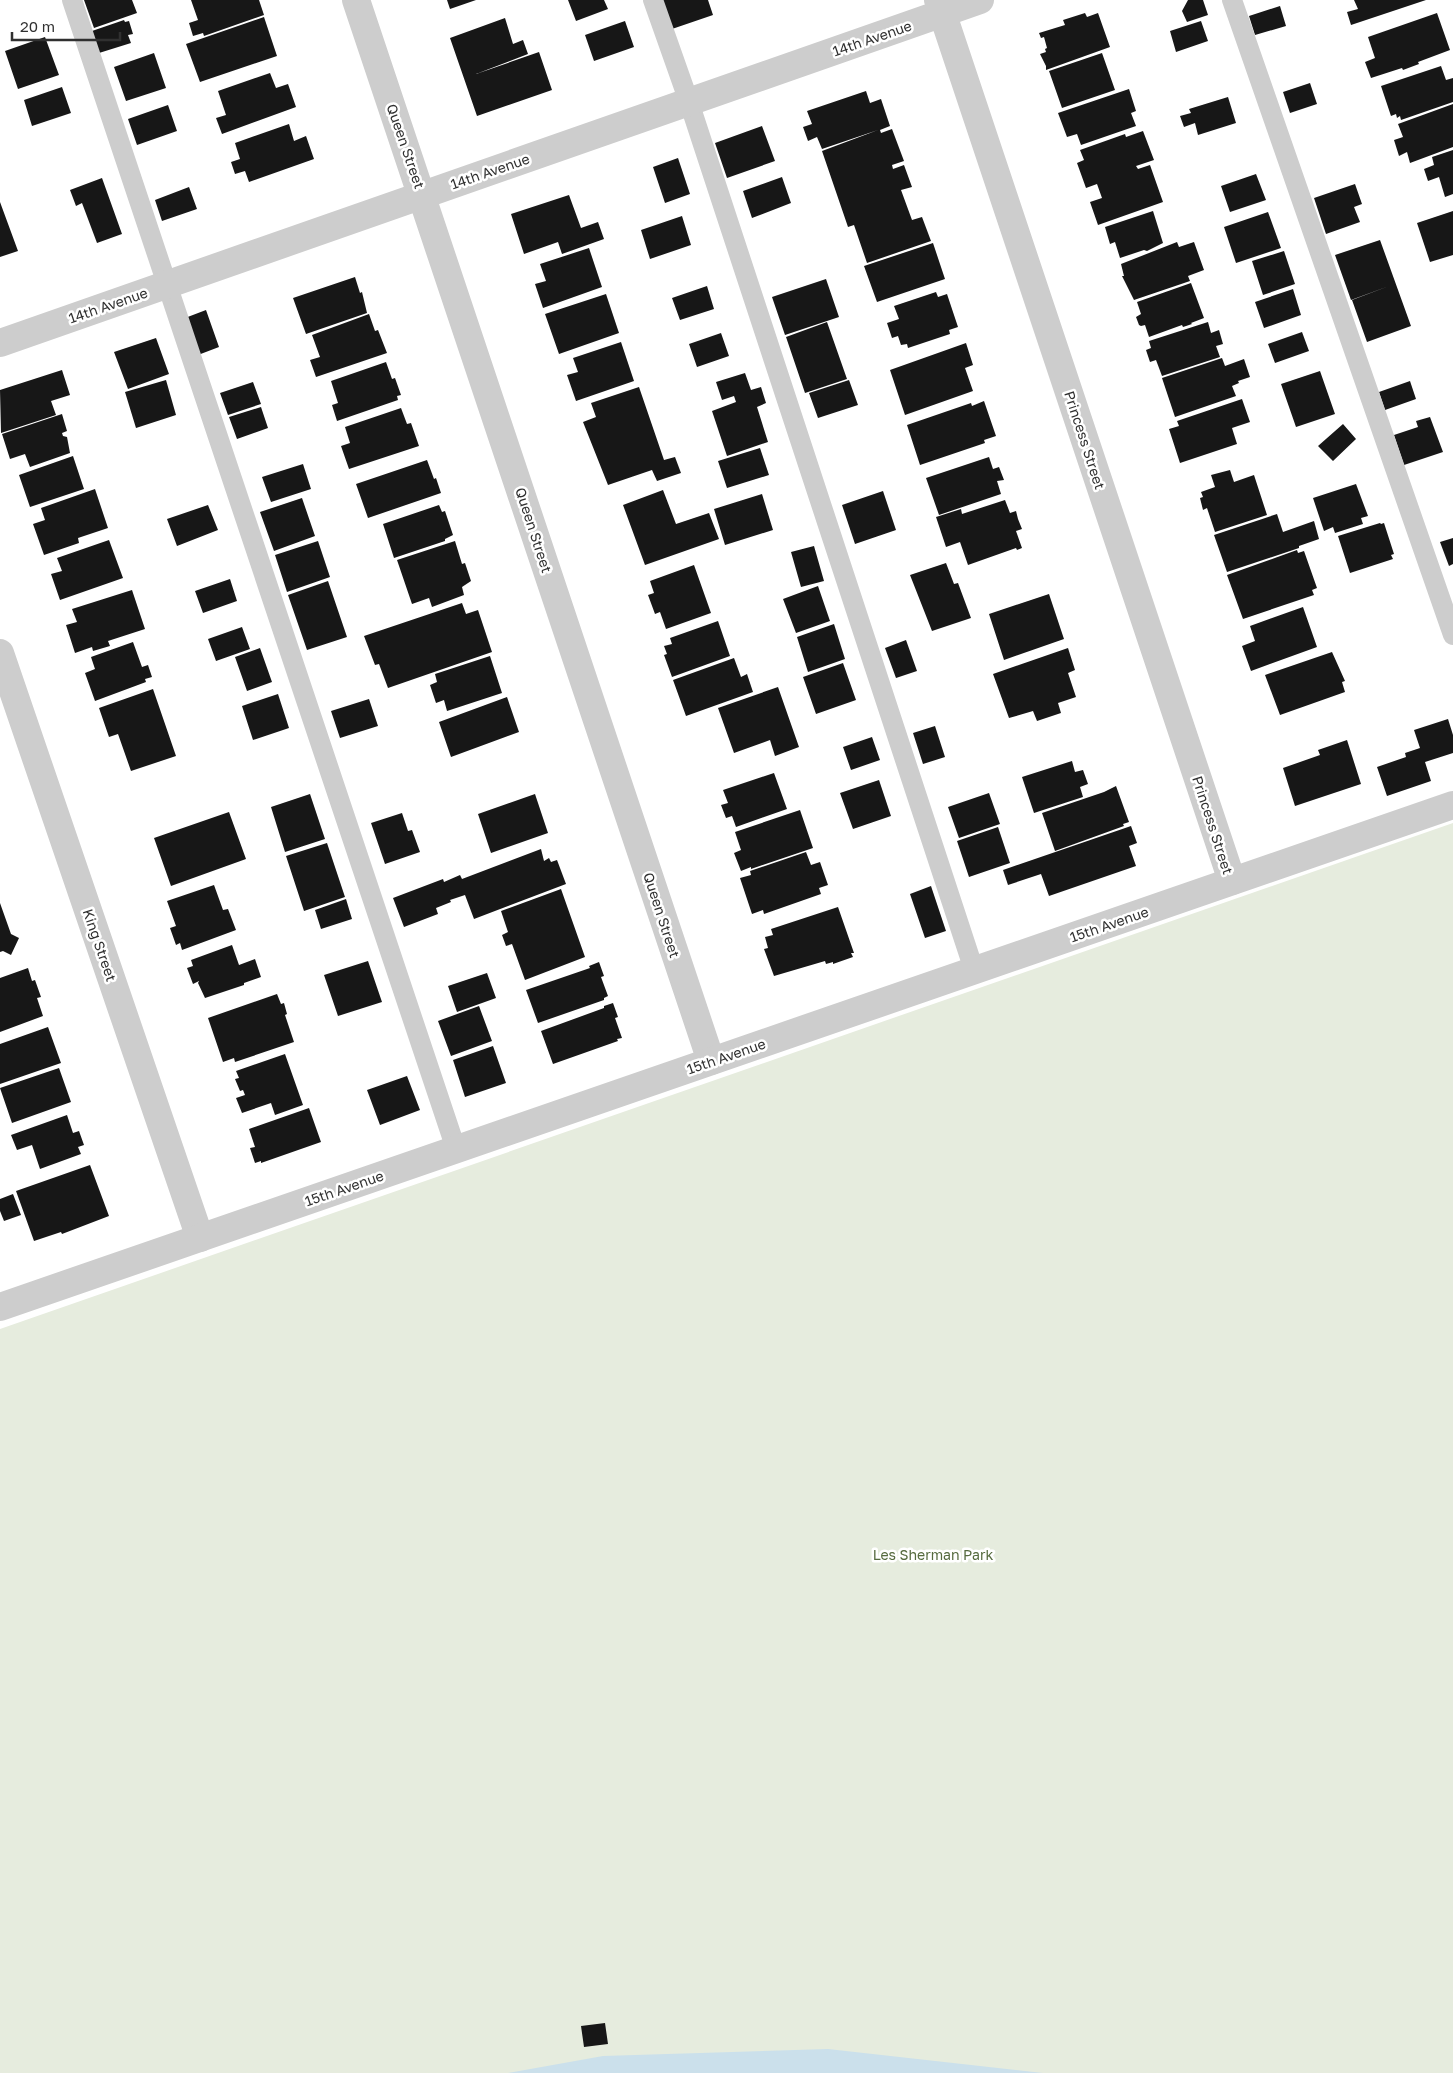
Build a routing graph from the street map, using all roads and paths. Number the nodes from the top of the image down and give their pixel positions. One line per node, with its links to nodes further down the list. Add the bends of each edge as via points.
1 (72, 0): 9 (lane)
2 (356, 0): 8 (street, Queen Street)
3 (654, 0): 7 (lane)
4 (980, 0): 6 (street, 14th Avenue)
5 (1232, 0): 11 (lane)
6 (940, 7): 7 (street, 14th Avenue); 14 (street, Princess Street)
7 (689, 102): 8 (street, 14th Avenue); 15 (lane)
8 (422, 195): 9 (street, 14th Avenue); 16 (street, Queen Street)
9 (168, 284): 10 (street, 14th Avenue); 17 (lane)
10 (0, 343)
11 (1453, 635)
12 (0, 653): 18 (street, King Street)
13 (1453, 805): 14 (street, 15th Avenue)
14 (1232, 881): 15 (street, 15th Avenue)
15 (974, 970): 16 (street, 15th Avenue)
16 (711, 1061): 17 (street, 15th Avenue)
17 (456, 1149): 18 (street, 15th Avenue)
18 (200, 1238): 19 (street, 15th Avenue)
19 (0, 1307)

